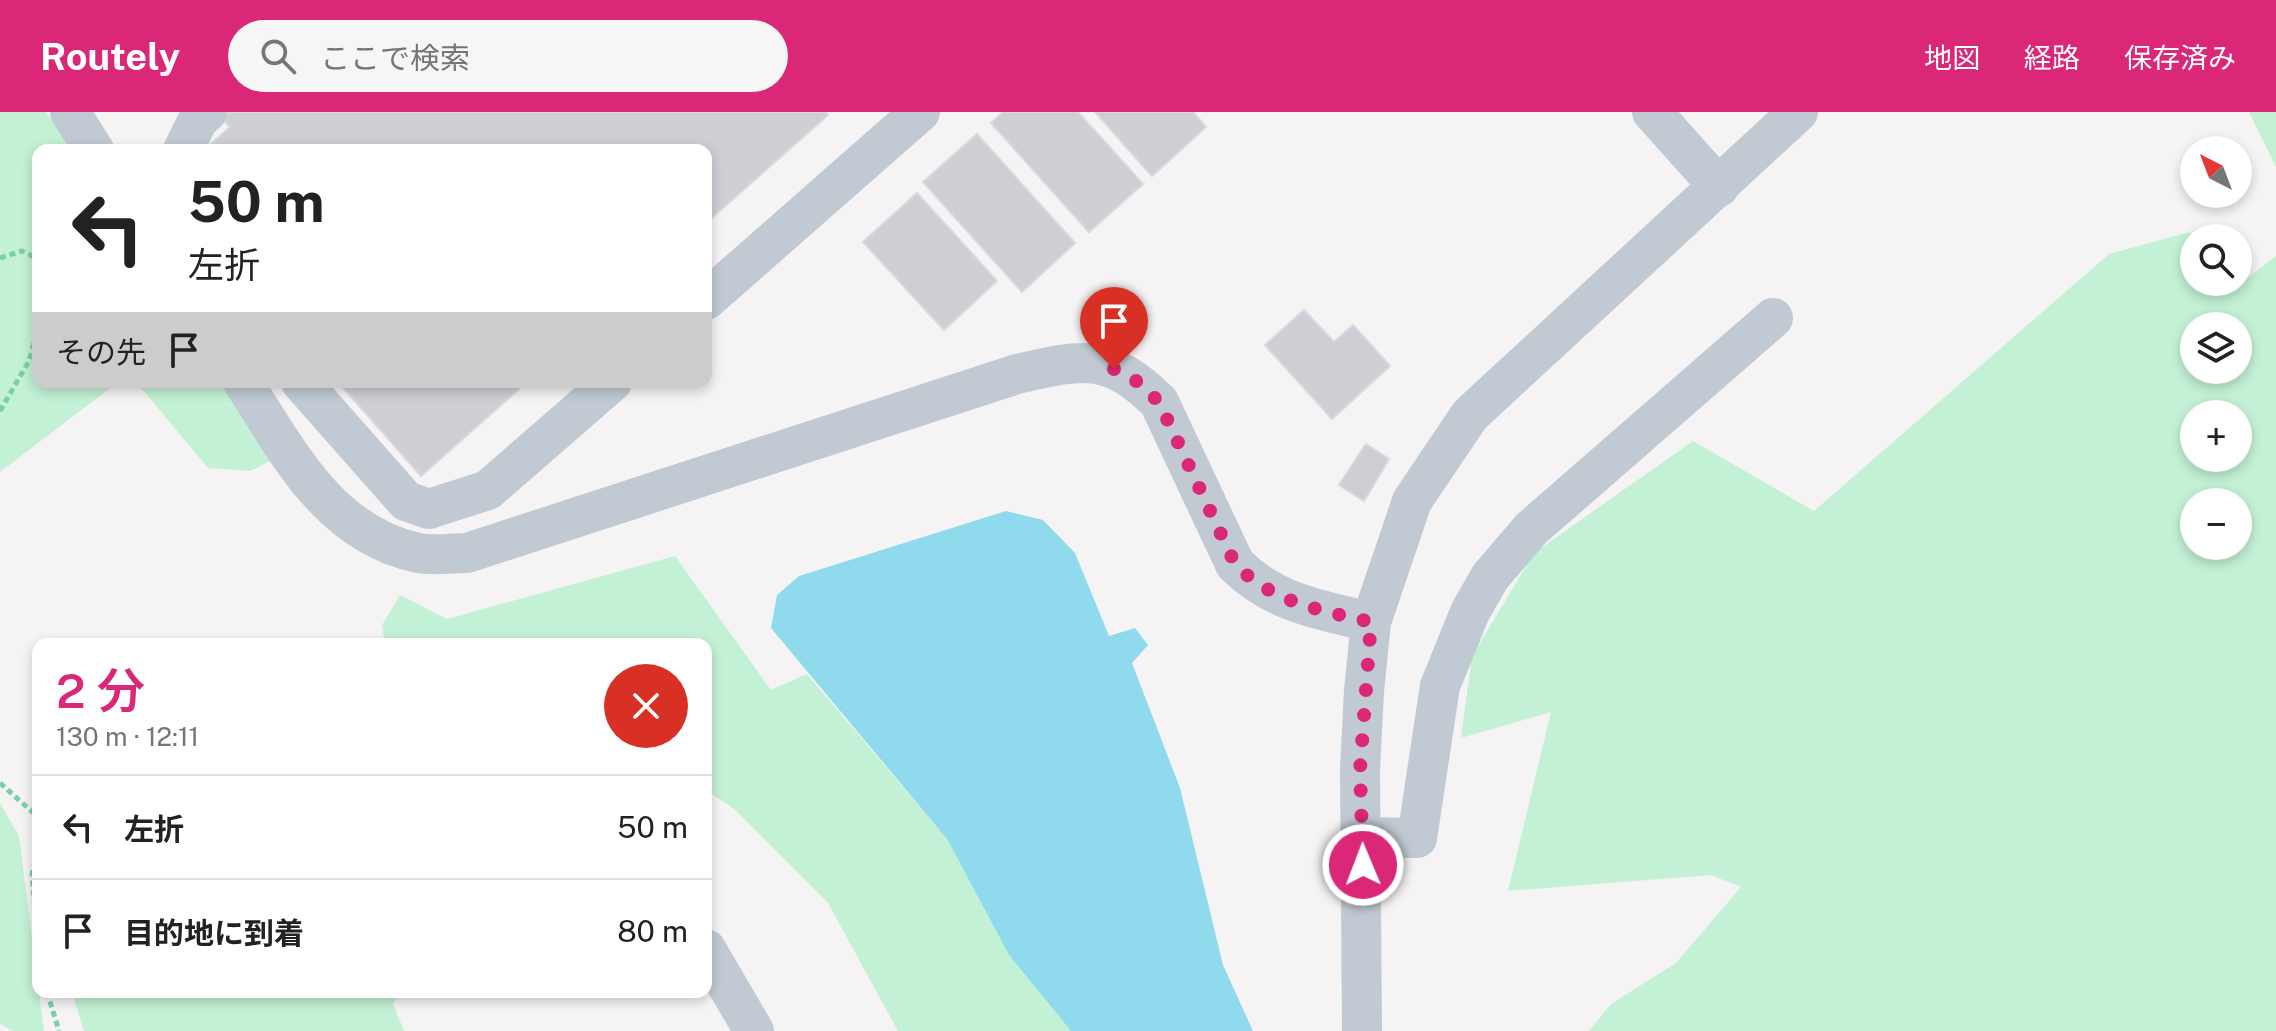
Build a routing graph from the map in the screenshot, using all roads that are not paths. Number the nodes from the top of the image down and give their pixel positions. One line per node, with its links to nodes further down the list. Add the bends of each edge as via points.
1 (70, 112): 6 (street)
2 (207, 112): 7 (street)
3 (920, 112): 9 (street)
4 (1652, 112): 8 (street)
5 (1798, 112): 8 (street)
6 (90, 144)
7 (186, 144)
8 (1719, 187): 14 (street, via 1470,415 1412,501)
9 (712, 295)
10 (1773, 318): 15 (street, via 1531,529 1490,577 1440,686 1417,838)
11 (247, 388): 14 (street, via 309,484 334,510 385,542 419,553 467,553 1017,374 1073,361 1093,362 1138,382 1159,402 1235,564 1251,580 1298,605)
12 (306, 388): 13 (street, via 406,501 429,509 488,490)
13 (605, 388)
14 (1371, 622): 15 (street, via 1360,770)
15 (1363, 837): 18 (street)
16 (712, 959): 17 (street)
17 (754, 1031)
18 (1362, 1031)

